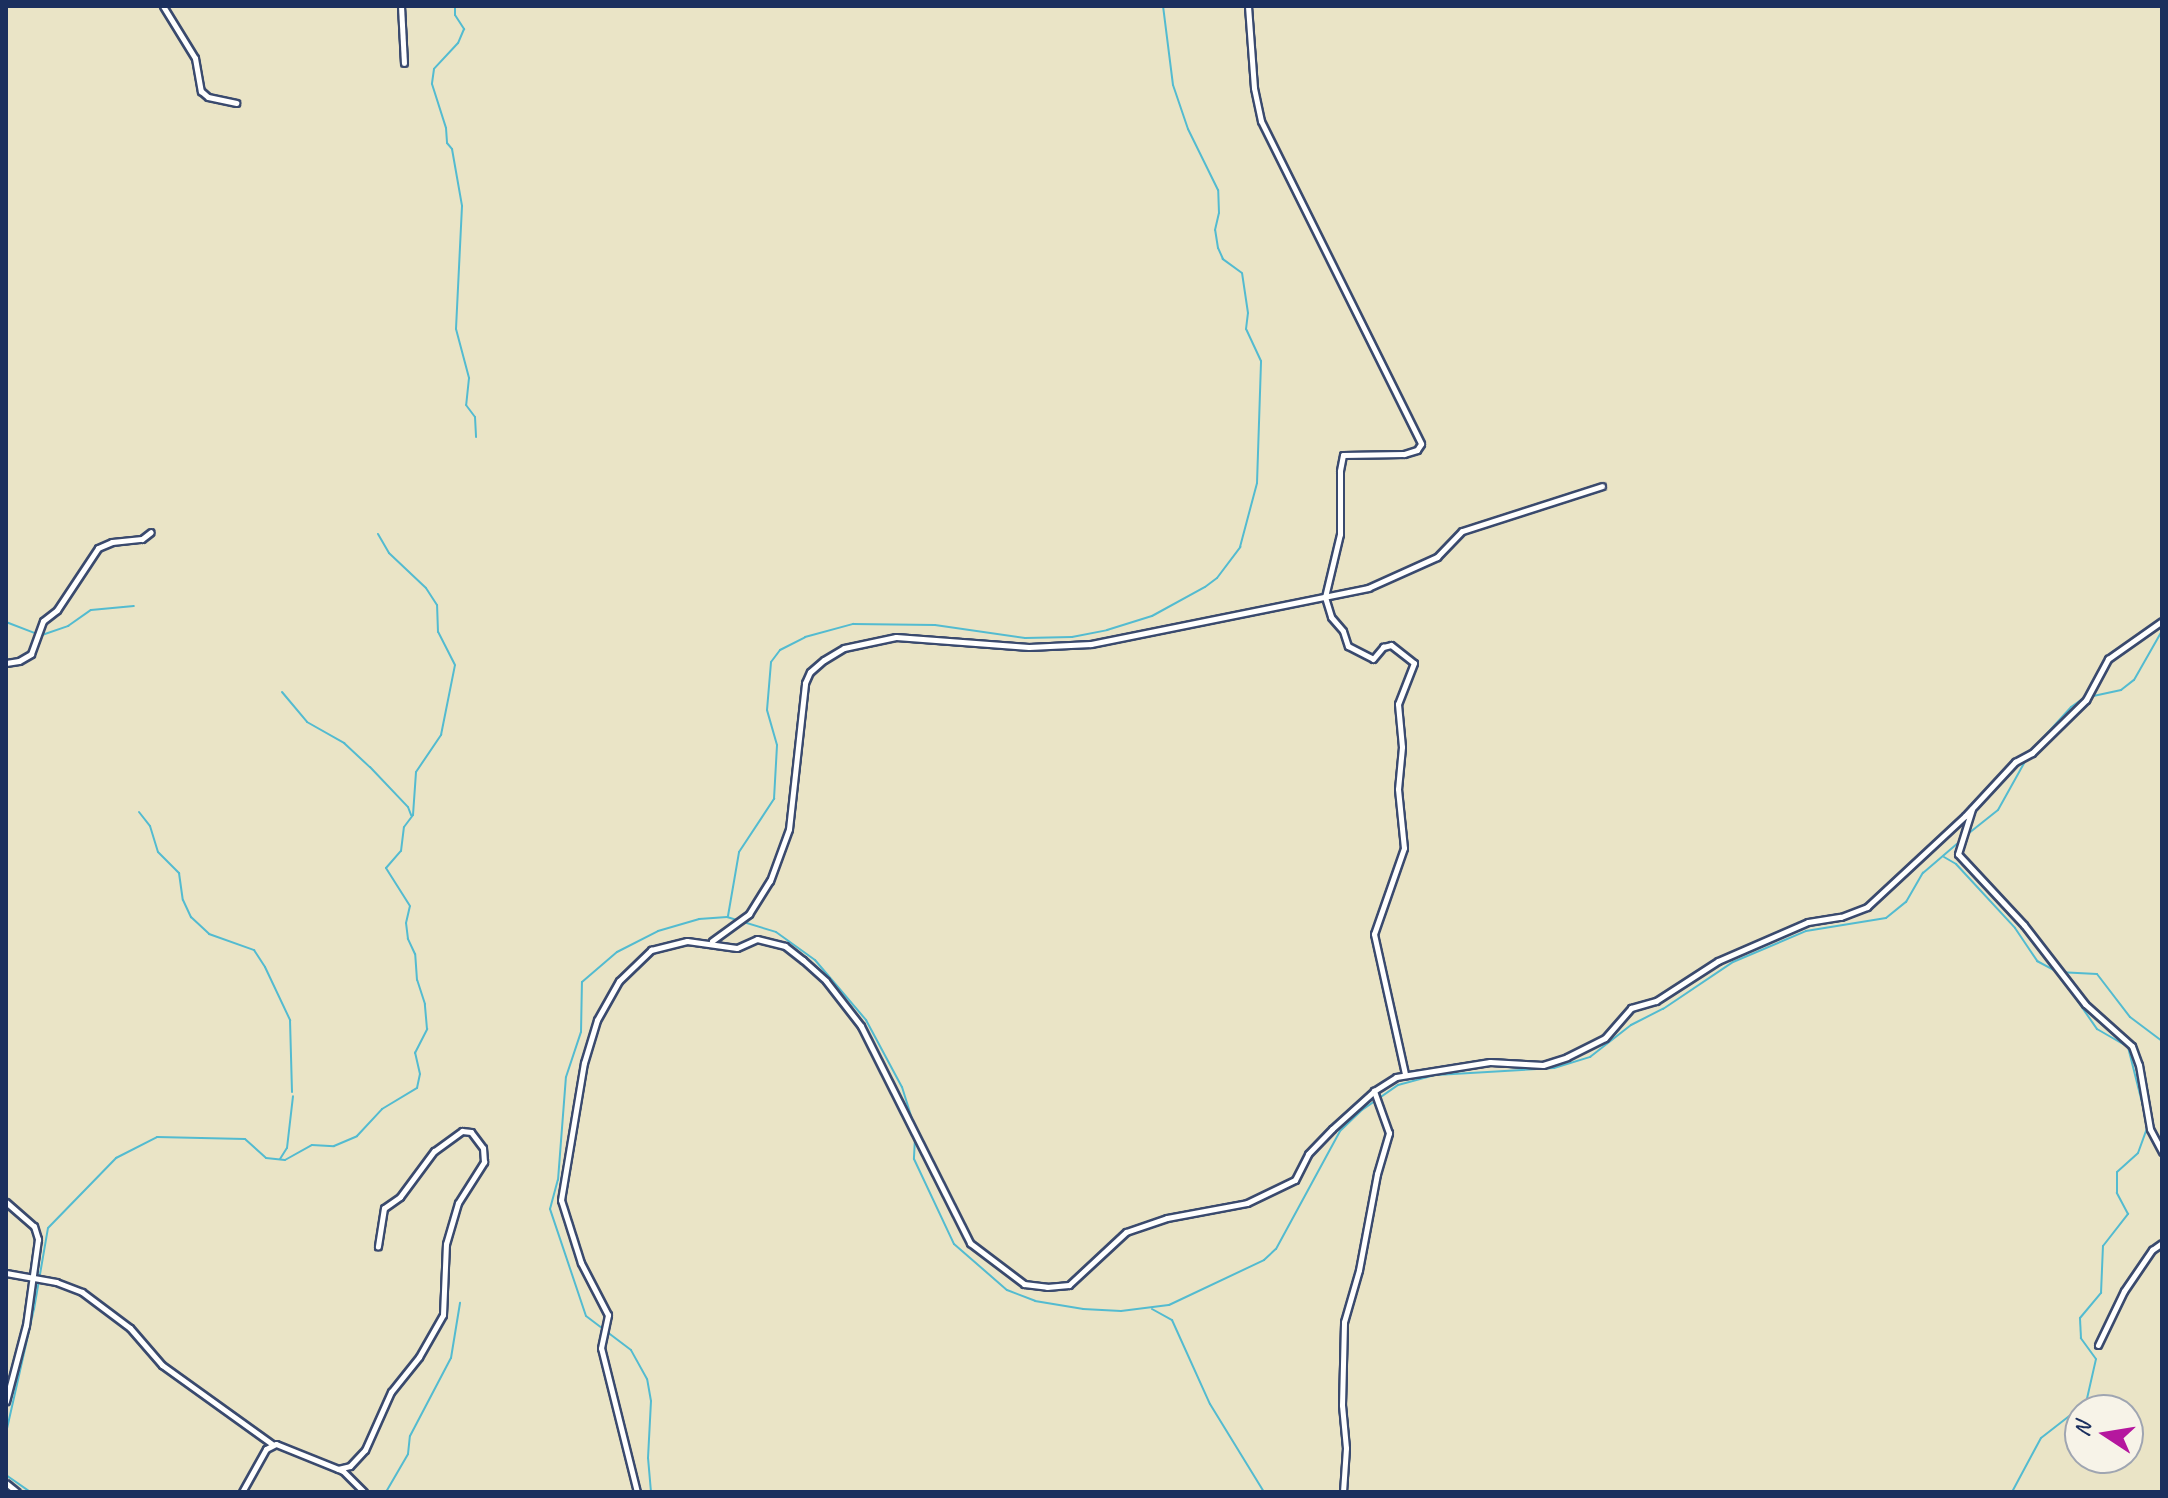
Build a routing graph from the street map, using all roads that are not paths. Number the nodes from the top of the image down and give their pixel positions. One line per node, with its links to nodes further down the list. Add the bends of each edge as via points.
1 (163, 6): 5 (street, via 195,58 201,91)
2 (401, 6): 4 (street)
3 (1248, 6): 8 (street, via 1261,121 1421,444 1404,454 1343,455 1340,534)
4 (404, 63)
5 (236, 103)
6 (1602, 486): 8 (street, via 1462,531 1445,552 1426,563 1374,586)
7 (151, 532): 10 (street, via 142,539 98,548 57,610 43,621 31,654)
8 (1325, 597): 12 (street, via 1091,644 1029,647 896,637 844,648 810,672 805,683 789,829 770,881 749,914); 13 (street, via 1348,646 1373,659 1391,645 1414,663 1398,704 1404,848 1374,934)
9 (2162, 621): 11 (street, via 2108,659 2086,700)
10 (6, 663)
11 (1972, 808): 13 (street, via 1867,907 1808,922 1718,961 1664,997 1631,1008 1615,1030 1579,1052 1543,1065 1490,1062); 15 (street, via 1958,854 2034,937 2085,1004 2132,1046 2150,1129)
12 (711, 942): 14 (street, via 737,948 757,939 775,942 826,981 878,1055 962,1232 1003,1271 1034,1287 1069,1285 1126,1232 1167,1218 1247,1203 1295,1180 1308,1154); 29 (street, via 651,950 609,994 584,1063 561,1200 581,1263 608,1315 601,1348)
13 (1405, 1074): 14 (street)
14 (1374, 1091): 30 (street, via 1389,1133 1344,1322)
15 (2162, 1152)
16 (6, 1202): 20 (street, via 38,1233)
17 (2162, 1243): 21 (street, via 2124,1291)
18 (378, 1247): 24 (street, via 384,1208 400,1197 434,1151 462,1131 471,1132 483,1148 484,1162 458,1203 446,1244 443,1315 391,1392 365,1450 350,1466)
19 (6, 1273): 20 (street)
20 (30, 1278): 22 (street, via 26,1325); 23 (street, via 82,1292 130,1328 162,1365)
21 (2098, 1345)
22 (6, 1401)
23 (272, 1444): 24 (street); 27 (street)
24 (338, 1469): 28 (street)
25 (6, 1483): 26 (street)
26 (17, 1492)
27 (242, 1492)
28 (364, 1492)
29 (637, 1492)
30 (1343, 1492)

